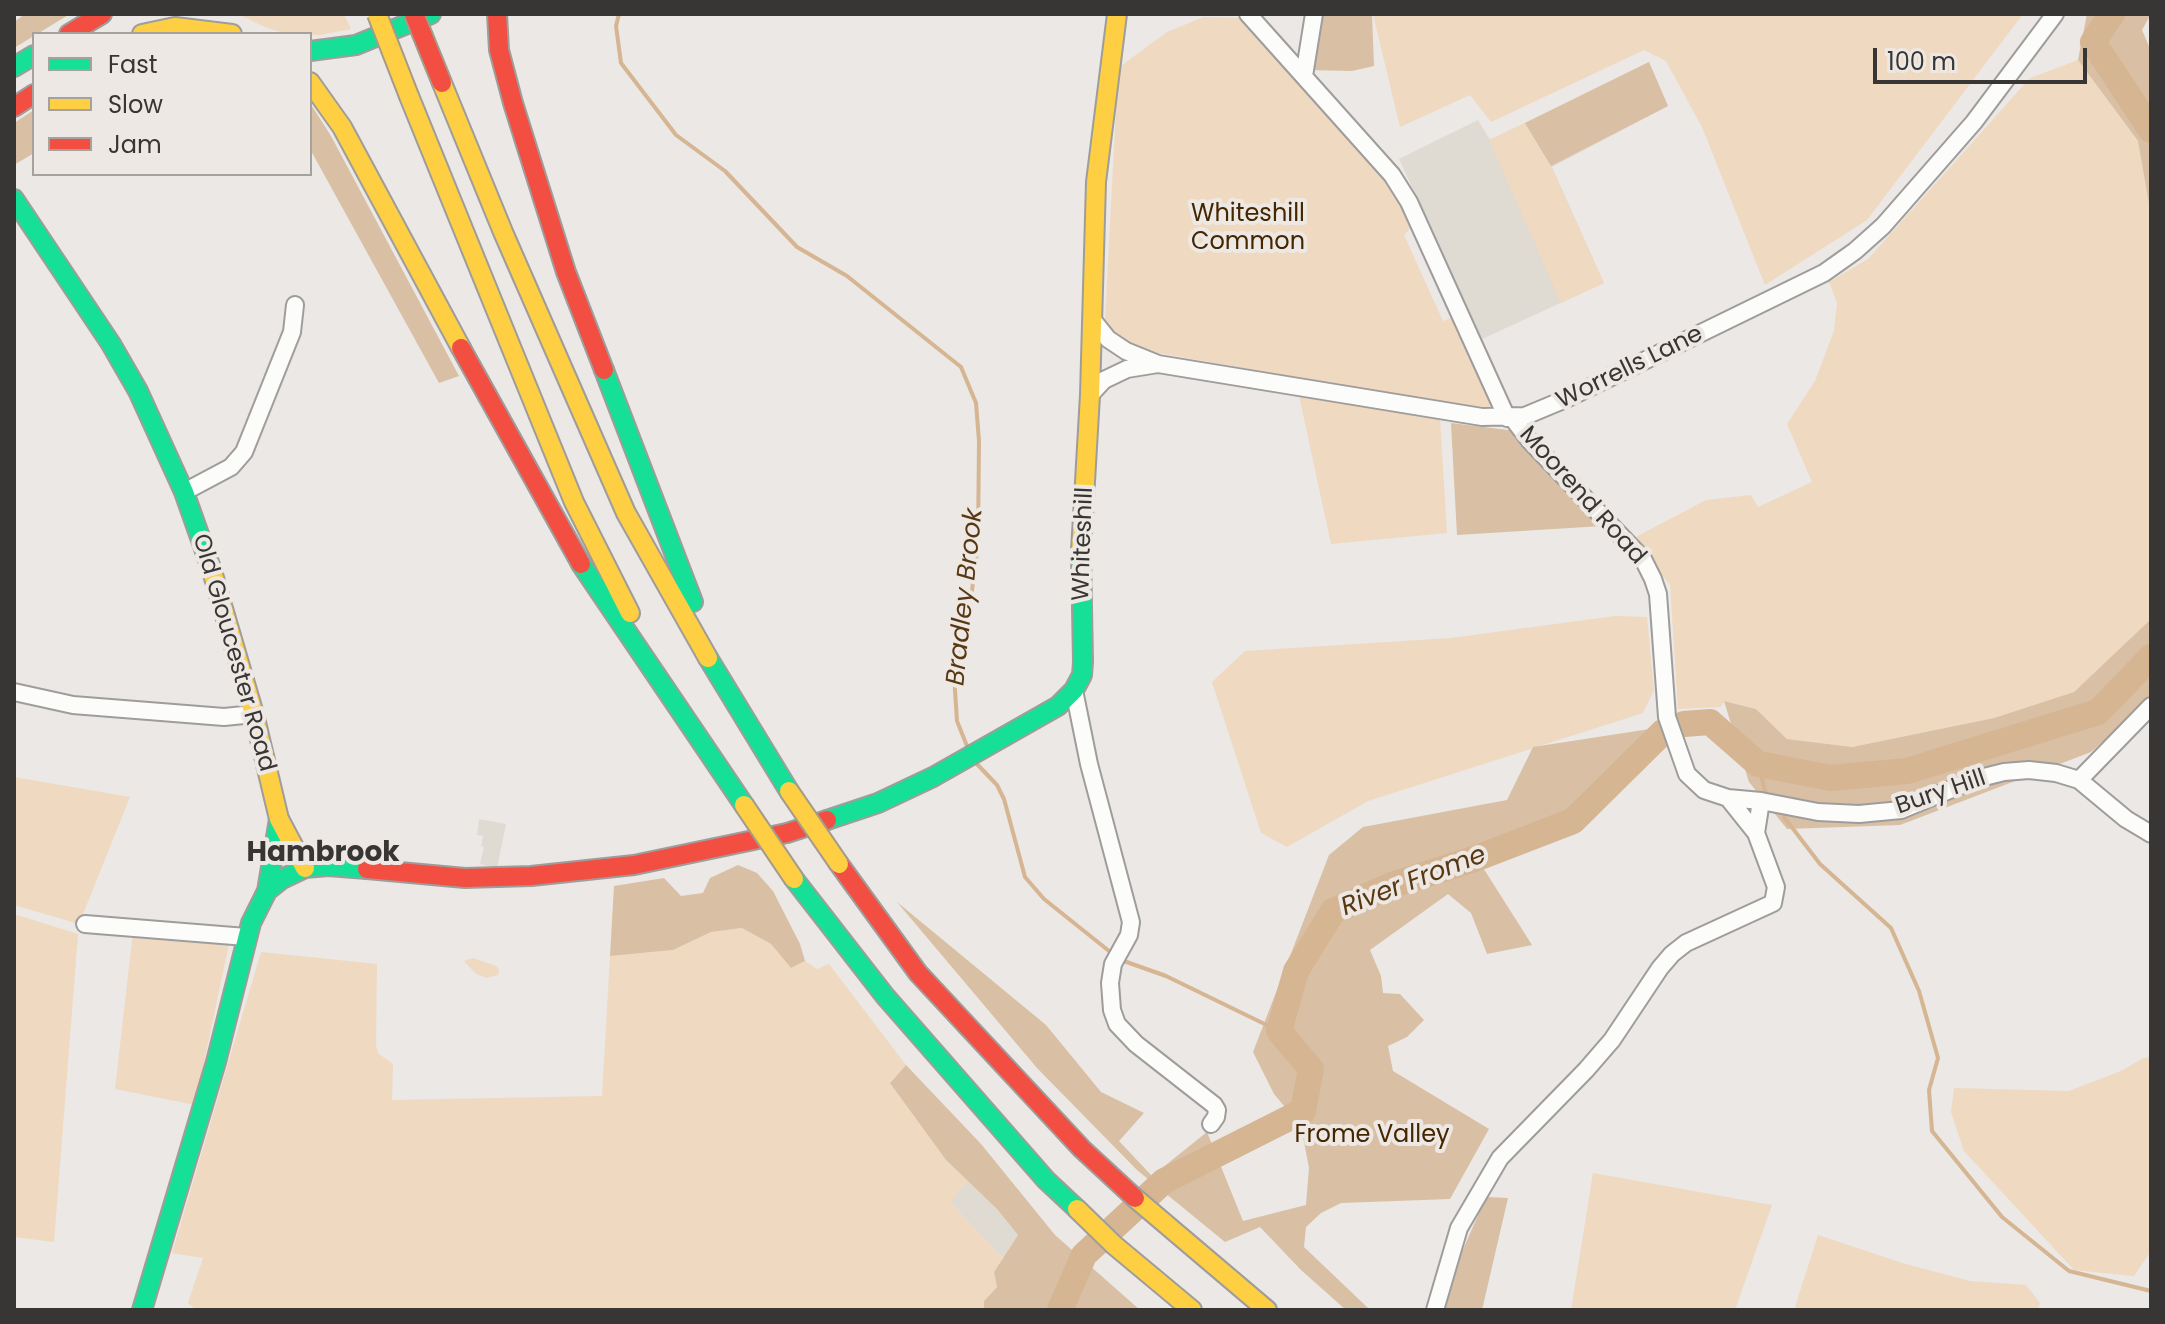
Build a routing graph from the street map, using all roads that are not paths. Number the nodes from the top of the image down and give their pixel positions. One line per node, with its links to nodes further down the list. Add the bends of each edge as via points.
1 (102, 14): 10 (main road)
2 (377, 14): 31 (main road, bridge, via 574,502)
3 (414, 14): 27 (main road, bridge, via 626,513)
4 (431, 14): 13 (main road, via 356,45)
5 (497, 14): 27 (main road, via 499,50 566,272)
6 (1117, 14): 22 (main road, Whiteshill, via 1096,182)
7 (1248, 14): 16 (street, Moorend Road)
8 (1314, 14): 16 (street)
9 (2055, 14): 25 (street, Worrells Lane, via 1933,169 1883,226 1835,266 1568,398)
10 (72, 32)
11 (151, 32): 12 (main road, via 175,27)
12 (222, 32)
13 (312, 51)
14 (32, 56): 15 (main road)
15 (14, 67)
16 (1304, 76): 25 (street, Moorend Road, via 1392,175 1409,202)
17 (312, 84): 31 (main road, via 342,127 594,587)
18 (32, 95): 19 (main road)
19 (14, 107)
20 (14, 199): 26 (main road, Old Gloucester Road, via 111,344)
21 (295, 305): 26 (street, via 292,332 244,452 231,467)
22 (1092, 319): 23 (street, via 1108,339); 24 (main road, Whiteshill)
23 (1158, 364): 24 (street, Worrells Lane, via 1127,369 1104,380); 25 (street, Worrells Lane)
24 (1090, 395): 28 (main road, Whiteshill, via 1080,568 1083,662)
25 (1510, 418): 34 (street, Moorend Road, via 1643,559 1658,594 1667,717 1687,774 1704,790)
26 (184, 492): 32 (main road, Old Gloucester Road, via 222,598)
27 (724, 686): 46 (main road, bridge, via 789,791 918,973 1082,1149)
28 (1074, 690): 39 (main road, via 1058,706 946,770 878,803 787,833 634,865 531,876 465,878); 43 (street, via 1131,922 1115,958 1111,1002 1117,1024 1214,1105)
29 (14, 692): 32 (street, via 73,705 224,717)
30 (2151, 706): 33 (street)
31 (678, 708): 44 (main road, bridge, via 794,879 885,996 1046,1180)
32 (254, 714): 36 (main road, Old Gloucester Road)
33 (2079, 780): 35 (street, Bury Hill, via 2056,773 2004,772 1901,810 1859,814); 38 (street, Bury Hill)
34 (1728, 798): 35 (street, Moorend Road); 37 (street)
35 (1761, 801): 37 (street)
36 (279, 819): 39 (main road, Old Gloucester Road); 40 (main road, Old Gloucester Road)
37 (1756, 833): 47 (street, via 1776,887 1773,903 1672,954 1612,1040 1500,1158 1459,1228)
38 (2151, 834)
39 (305, 868): 40 (main road)
40 (267, 891): 42 (main road)
41 (85, 924): 42 (street)
42 (246, 937): 45 (main road, via 216,1062)
43 (1211, 1124)
44 (1190, 1308)
45 (142, 1310)
46 (1267, 1310)
47 (1435, 1310)

